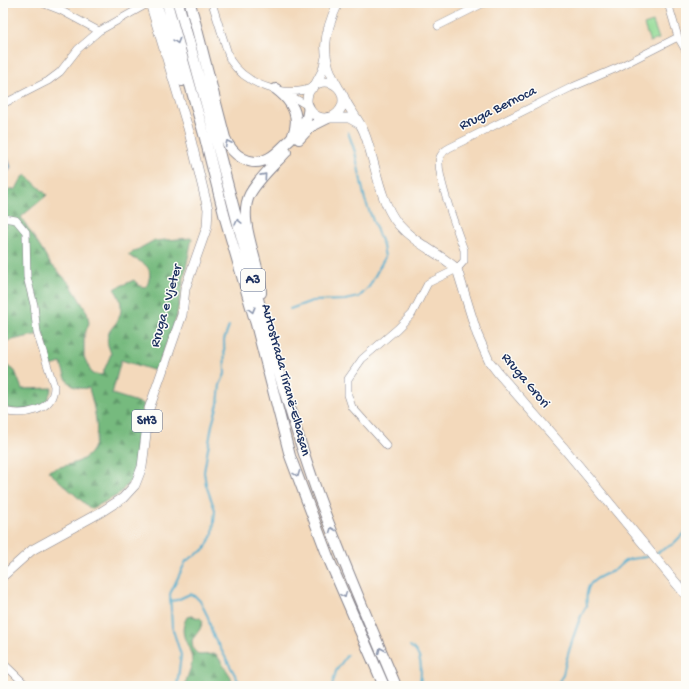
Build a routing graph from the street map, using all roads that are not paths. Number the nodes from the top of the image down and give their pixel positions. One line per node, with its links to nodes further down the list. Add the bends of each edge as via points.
1 (42, 3): 13 (street)
2 (149, 3): 13 (street); 32 (main road, Rruga e Vjeter / SH3, via 188,128 208,209 207,227 186,289 182,315 149,409 142,467 135,485 123,498 101,512 32,550)
3 (156, 3): 26 (highway, via 195,118)
4 (167, 3): 26 (highway, Autostrada Tiranë-Elbasan / A3, one-way to 26)
5 (178, 3): 23 (highway, Autostrada Tiranë-Elbasan / A3)
6 (190, 3): 11 (highway)
7 (212, 3): 18 (street, via 226,52 235,68 254,83)
8 (338, 3): 16 (main road, via 326,34)
9 (484, 3): 12 (street)
10 (668, 3): 14 (street)
11 (193, 14): 23 (highway); 25 (highway, one-way to 11, via 278,152 264,161 244,159 230,148)
12 (438, 26)
13 (99, 31): 20 (street, via 78,49 60,72)
14 (678, 37): 15 (street); 28 (street, Rruga Bernoca, via 444,151 439,158 440,172 464,250 464,261)
15 (686, 51)
16 (326, 52): 17 (main road, via 323,70); 19 (main road, via 332,76)
17 (314, 87): 18 (street, via 297,91); 19 (main road, via 326,82); 21 (main road, via 307,98)
18 (276, 89): 21 (street); 25 (highway, via 287,97 295,111 296,124)
19 (341, 91): 22 (main road, via 344,102 340,110); 24 (main road)
20 (3, 104)
21 (308, 106): 22 (main road, via 316,116); 25 (highway, via 305,121)
22 (328, 118): 24 (main road, via 349,118); 29 (highway, one-way to 22, via 260,278 246,216 249,195 256,184 308,129)
23 (213, 124): 29 (highway, Autostrada Tiranë-Elbasan / A3, one-way to 23)
24 (362, 127): 28 (main road, via 391,215 414,239)
25 (292, 137)
26 (205, 138): 36 (highway, Autostrada Tiranë-Elbasan / A3, one-way to 36, via 290,456 330,562)
27 (3, 218): 30 (street, via 16,220 26,232 27,277 34,304 37,333 52,377 54,394 45,406 39,409 14,413)
28 (456, 269): 31 (street, via 428,283 412,314 397,330 362,358 348,379 348,395 352,407); 33 (main road, Rruga Grori, via 477,334 489,360)
29 (260, 305): 37 (highway, Autostrada Tiranë-Elbasan / A3, one-way to 29, via 336,543)
30 (3, 411)
31 (387, 446)
32 (3, 576)
33 (686, 595)
34 (3, 663): 35 (street)
35 (27, 686)
36 (384, 686)
37 (396, 686)

